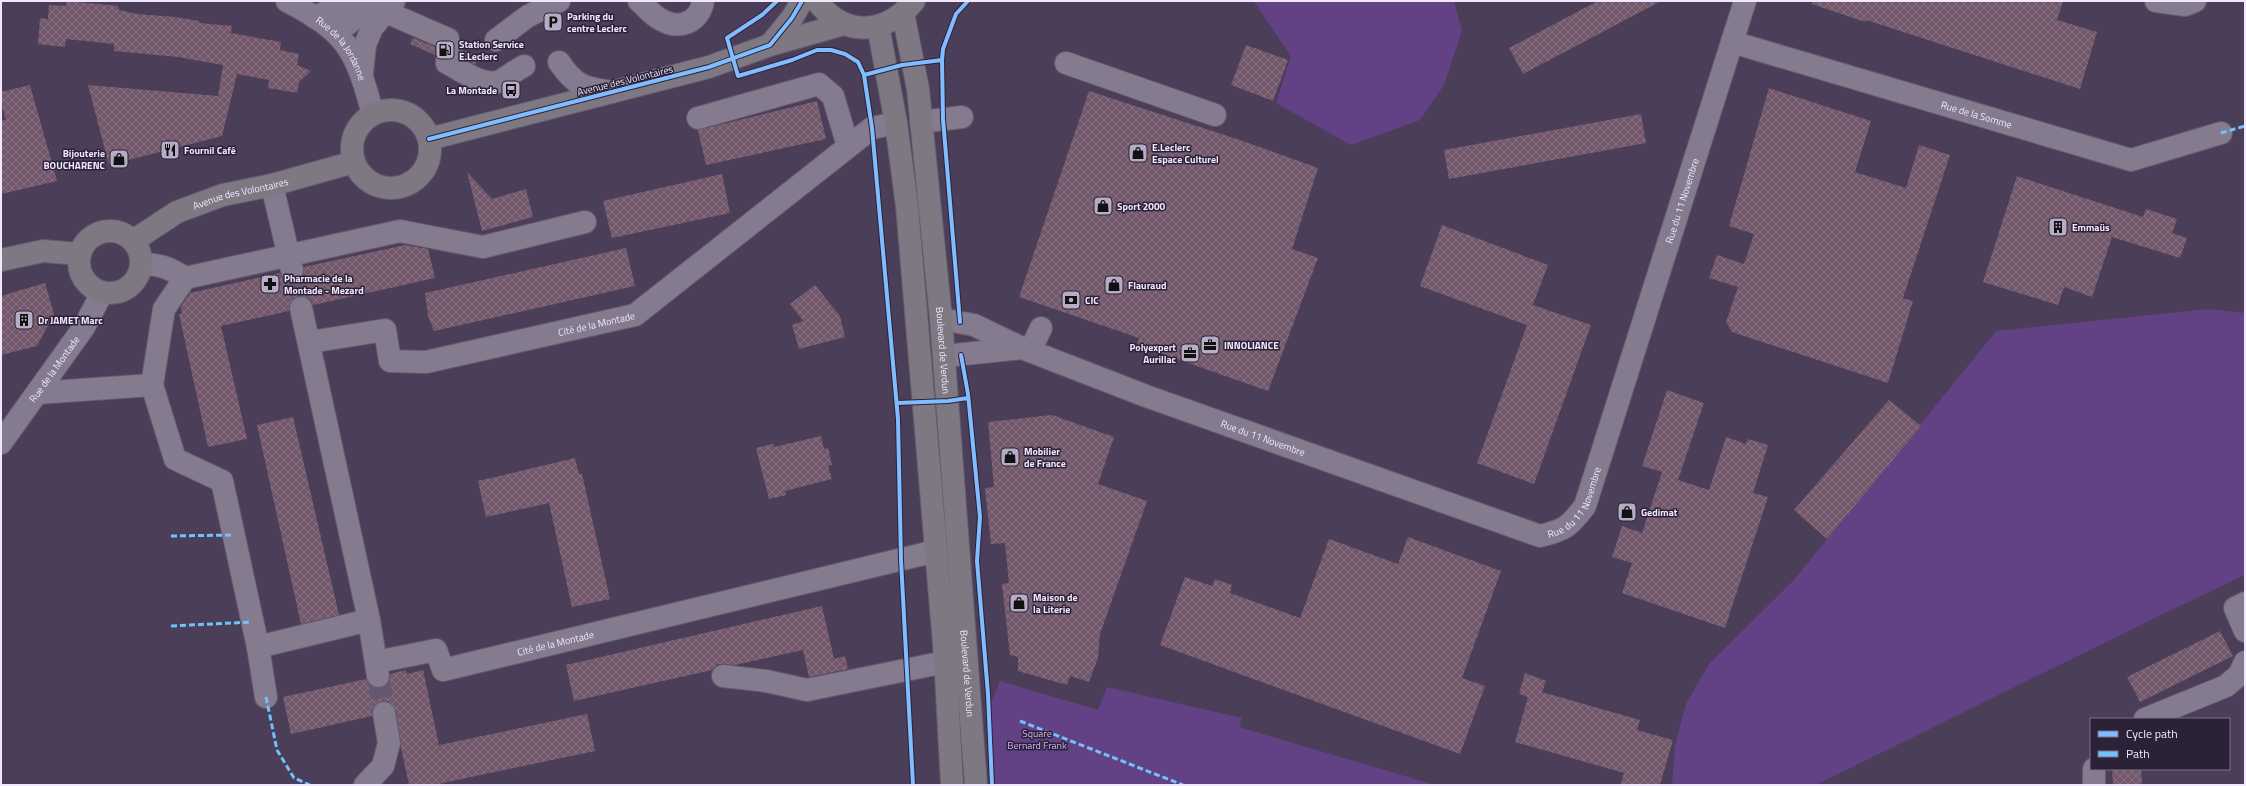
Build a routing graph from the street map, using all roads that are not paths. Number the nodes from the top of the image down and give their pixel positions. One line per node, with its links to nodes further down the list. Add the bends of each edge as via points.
1 (287, 1): 14 (street, Rue de la Jordanne)
2 (351, 1): 14 (street)
3 (559, 1): 19 (street, via 528,16)
4 (639, 1): 15 (street, via 660,20 668,23)
5 (644, 1): 15 (street, via 668,9)
6 (703, 1): 15 (street, via 700,14 695,20)
7 (802, 1): 21 (main road)
8 (817, 1): 16 (main road, via 824,10)
9 (1745, 1): 20 (street, Rue du 11 Novembre)
10 (2156, 1): 11 (street, via 2185,5)
11 (2195, 1)
12 (386, 5): 18 (street); 24 (street, via 448,39 447,62 482,80 500,81); 25 (street, via 365,45)
13 (908, 7): 17 (main road); 31 (main road, Boulevard de Verdun)
14 (314, 17): 18 (street, Rue de la Jordanne)
15 (686, 23)
16 (844, 24): 17 (main road, via 853,28); 21 (main road, Avenue des Volontaires)
17 (878, 26): 32 (main road)
18 (336, 32): 25 (street, Rue de la Jordanne, via 348,45)
19 (496, 40)
20 (1732, 42): 33 (street, Rue de la Somme, via 2131,160); 51 (street, Rue du 11 Novembre, via 1585,506 1572,524 1558,532 1540,536 1146,396)
21 (770, 45): 26 (main road, Avenue des Volontaires, via 708,67)
22 (559, 62): 26 (street, via 569,77 584,88)
23 (1066, 63): 28 (street)
24 (524, 66)
25 (362, 73): 27 (street, Rue de la Jordanne)
26 (612, 92): 34 (main road, Avenue des Volontaires)
27 (374, 114): 34 (main road, via 385,110 407,113 425,128); 36 (main road, via 364,120 357,129 353,139)
28 (1215, 114)
29 (962, 117): 31 (street)
30 (698, 118): 35 (street, via 819,84 834,96)
31 (921, 122): 47 (main road, Boulevard de Verdun)
32 (896, 123): 35 (street, Cité de la Montade, via 872,128); 49 (main road, via 908,206)
33 (2221, 133)
34 (429, 139): 36 (main road, via 431,152 427,165 414,180 396,188 383,188 371,183 361,174)
35 (848, 146): 50 (street, Cité de la Montade, via 635,315 426,362 390,361 385,330)
36 (354, 162): 37 (main road, Avenue des Volontaires)
37 (272, 185): 39 (main road, Avenue des Volontaires, via 223,195 177,212); 42 (street)
38 (585, 222): 42 (street, via 483,247 400,231)
39 (133, 241): 40 (main road, via 119,232 103,232 88,240); 43 (main road, via 141,256)
40 (80, 254): 41 (main road, via 43,251); 45 (main road, via 79,264 86,282 93,289)
41 (1, 260)
42 (290, 263): 44 (street)
43 (141, 264): 44 (street, via 159,264); 45 (main road, via 135,281 129,288 112,294)
44 (185, 278): 53 (street, via 164,309)
45 (102, 292): 54 (street, Rue de la Montade, via 84,327)
46 (301, 308): 50 (street, Cité de la Montade)
47 (941, 319): 51 (street, Rue du 11 Novembre, via 974,325); 52 (main road, Boulevard de Verdun)
48 (1041, 328): 51 (street)
49 (918, 339): 52 (main road, via 936,354); 56 (main road)
50 (310, 342): 58 (street, Cité de la Montade)
51 (1026, 350): 52 (street, Rue du 11 Novembre)
52 (945, 356): 70 (main road, Boulevard de Verdun)
53 (152, 385): 54 (street); 60 (street, via 175,459 222,481)
54 (37, 393): 55 (street, Rue de la Montade)
55 (1, 443)
56 (936, 551): 58 (street, Cité de la Montade, via 443,670 436,650 377,669); 61 (main road)
57 (2245, 604): 59 (street, via 2235,608)
58 (370, 620): 60 (street)
59 (2245, 631)
60 (258, 647): 64 (street)
61 (945, 662): 63 (street, via 807,690 766,681); 69 (main road)
62 (2245, 662): 66 (street, via 2239,675 2226,686)
63 (723, 676)
64 (266, 697)
65 (384, 713): 68 (street, via 389,744 383,766)
66 (2147, 718)
67 (2094, 770): 71 (street)
68 (365, 785)
69 (952, 785)
70 (976, 785)
71 (2094, 785)

